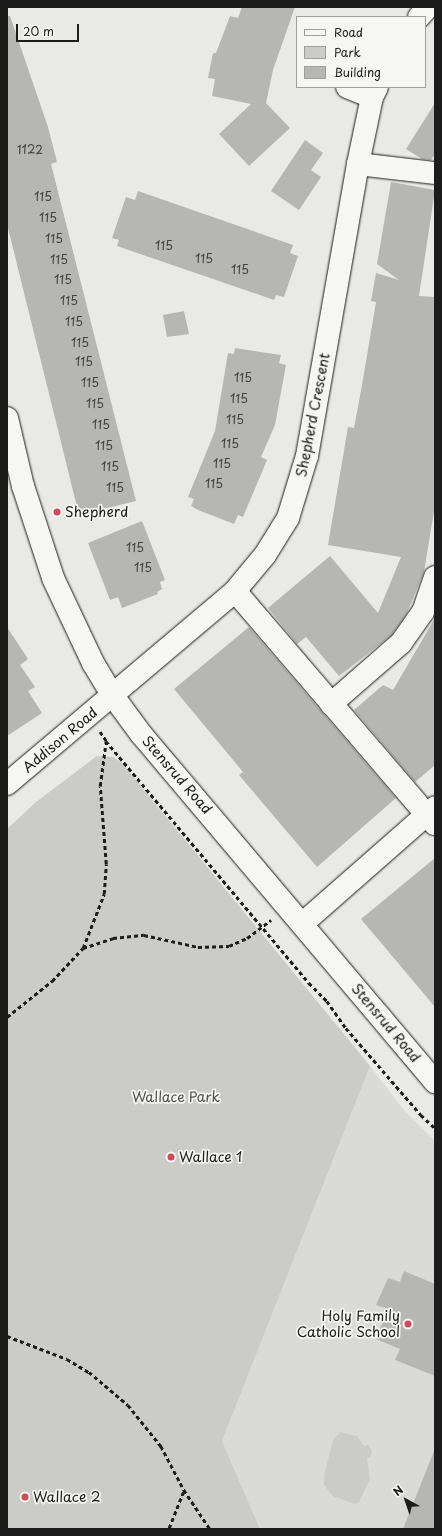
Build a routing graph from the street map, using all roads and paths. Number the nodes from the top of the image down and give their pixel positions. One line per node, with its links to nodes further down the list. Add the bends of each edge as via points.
1 (428, 7): 2 (street)
2 (420, 16)
3 (353, 88): 4 (street)
4 (375, 92): 5 (street, Shepherd Crescent)
5 (358, 164): 6 (street); 10 (street, Shepherd Crescent, via 307,456 299,488 288,518 265,555)
6 (435, 173)
7 (7, 418): 8 (street, Stensrud Road)
8 (15, 488): 11 (street, Stensrud Road, via 93,663)
9 (435, 578): 12 (street, via 423,612 401,642)
10 (235, 591): 11 (street, Shepherd Crescent); 12 (street)
11 (113, 696): 13 (street, Addison Road); 17 (street, Stensrud Road, via 141,734)
12 (331, 704): 16 (street)
13 (90, 714): 14 (path); 15 (street, Addison Road)
14 (106, 741): 18 (path); 19 (path, via 100,786 106,864 104,894)
15 (7, 784)
16 (432, 815): 17 (street)
17 (302, 924): 21 (street, Stensrud Road)
18 (262, 927): 19 (path, via 235,943 214,948 198,948 144,935 113,938); 22 (path)
19 (83, 948): 20 (path, via 52,981)
20 (7, 1017)
21 (435, 1082)
22 (435, 1128)
23 (7, 1336): 24 (path, via 67,1360 113,1390 144,1421 161,1446)
24 (184, 1490): 25 (path); 26 (path)
25 (169, 1528)
26 (210, 1529)

